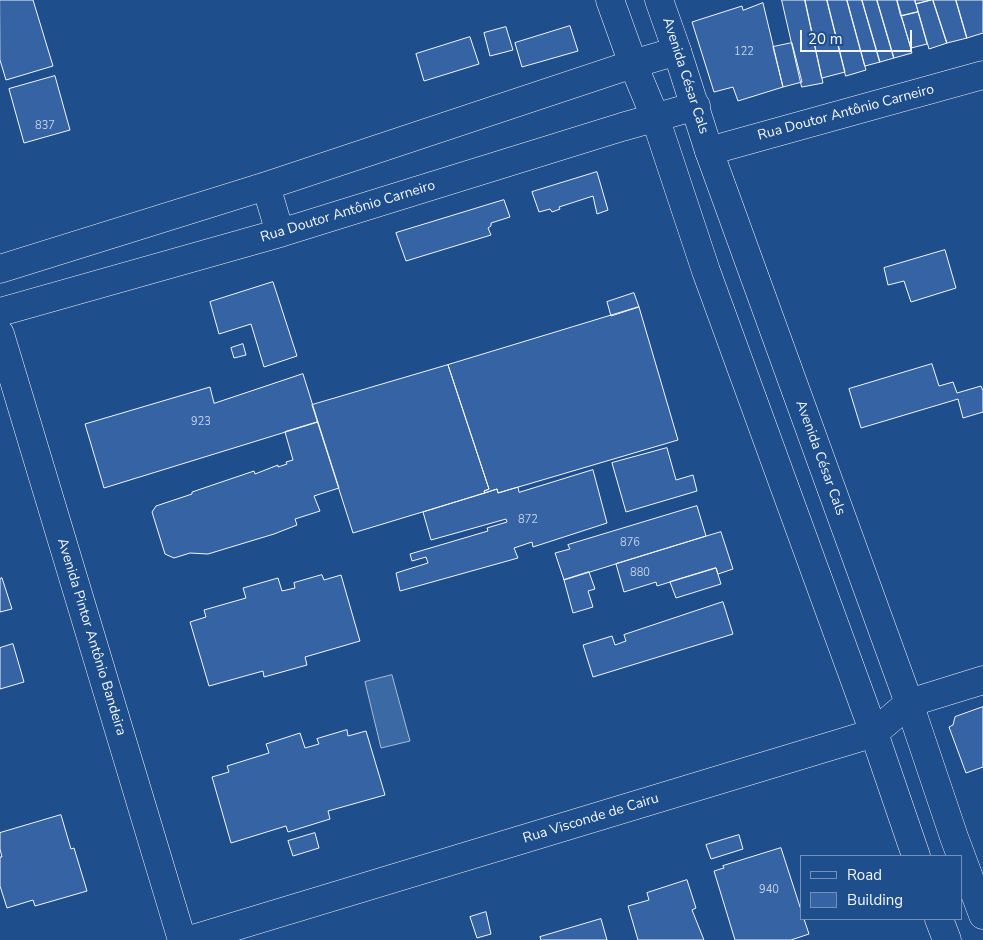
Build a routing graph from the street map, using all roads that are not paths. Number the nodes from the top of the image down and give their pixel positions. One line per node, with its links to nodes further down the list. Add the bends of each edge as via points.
1 (610, 0): 4 (street)
2 (659, 0): 3 (street, Avenida César Cals)
3 (678, 51): 4 (street); 6 (street, Avenida César Cals)
4 (633, 64): 7 (street); 9 (street)
5 (983, 76): 8 (street, Rua Doutor Antônio Carneiro)
6 (696, 106): 7 (street, Rua Doutor Antônio Carneiro); 8 (street, Avenida César Cals)
7 (655, 117): 10 (street, Rua Doutor Antônio Carneiro); 16 (street, via 706,270)
8 (709, 151): 15 (street, Avenida César Cals)
9 (266, 186): 10 (street); 11 (street)
10 (280, 233): 12 (street, Rua Doutor Antônio Carneiro)
11 (0, 268)
12 (0, 312)
13 (0, 334): 22 (street, Avenida Pintor Antônio Bandeira)
14 (983, 680): 15 (street, Rua Visconde de Cairu)
15 (910, 703): 16 (street, Rua Visconde de Cairu); 18 (street, Avenida César Cals)
16 (874, 733): 17 (street); 23 (street, Rua Visconde de Cairu)
17 (916, 855)
18 (961, 855)
19 (963, 861): 20 (street, Avenida César Cals)
20 (983, 915)
21 (939, 920): 24 (street)
22 (182, 940)
23 (190, 940)
24 (947, 940)

